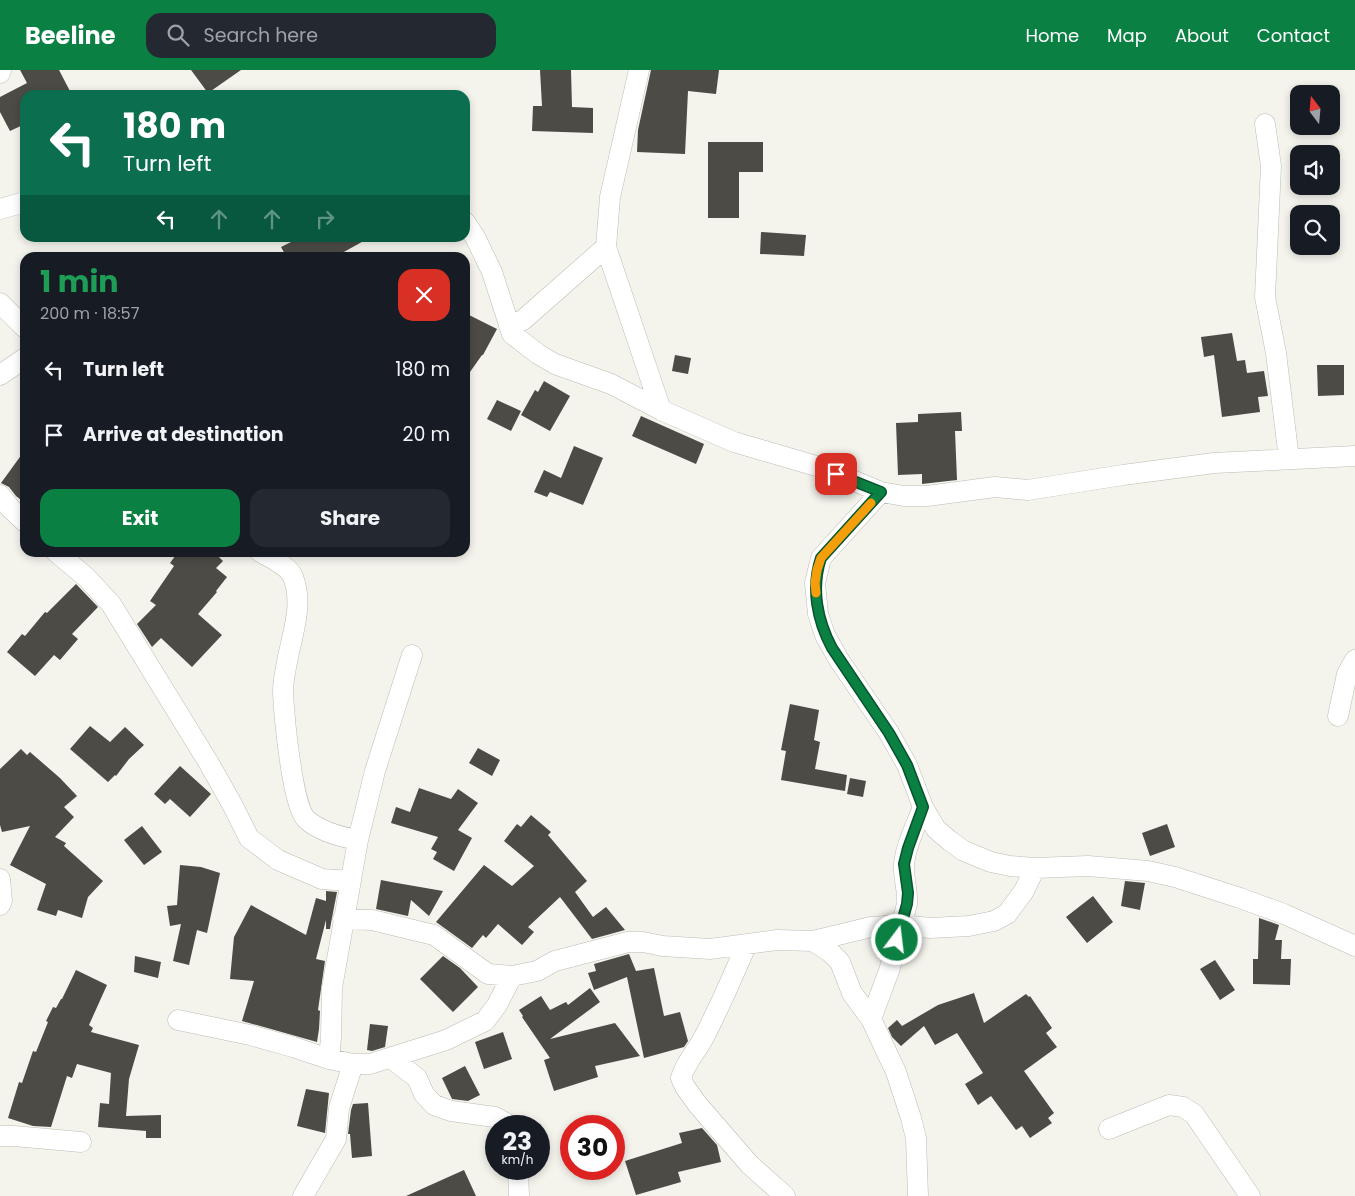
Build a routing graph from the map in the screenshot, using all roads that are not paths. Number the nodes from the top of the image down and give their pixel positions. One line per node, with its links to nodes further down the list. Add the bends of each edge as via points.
1 (639, 70): 6 (street, via 610,197)
2 (1264, 124): 14 (street, via 1271,166 1265,297)
3 (20, 203): 4 (street)
4 (0, 208)
5 (470, 230): 9 (street, via 492,272)
6 (606, 247): 9 (street, via 523,320); 12 (street)
7 (0, 304): 8 (street)
8 (20, 323)
9 (509, 326): 12 (street, via 512,334 555,364 611,384)
10 (20, 361): 11 (street)
11 (0, 375)
12 (661, 410): 15 (street, via 734,442 823,468)
13 (1355, 456): 14 (street)
14 (1290, 459): 15 (street, via 1214,463 1028,490 995,487 927,496)
15 (881, 492): 23 (street, via 821,558 815,583 818,614 835,652 907,765)
16 (0, 495): 17 (street)
17 (20, 517)
18 (62, 557): 27 (street, via 111,604 210,765 249,838 278,860 305,872 322,879)
19 (268, 557): 24 (street, via 292,574 297,595 296,620 283,691 289,753 299,803 305,818 317,826)
20 (412, 655): 24 (street, via 375,770)
21 (1355, 660): 22 (street, via 1347,674)
22 (1338, 716)
23 (923, 807): 25 (street, via 936,829 964,851 991,862); 30 (street, via 904,864 908,893)
24 (358, 840): 27 (street)
25 (1035, 868): 30 (street, via 1024,891 1007,914 994,921 960,927); 33 (street, via 1088,866 1166,875 1284,914)
26 (0, 879): 28 (street)
27 (351, 881): 29 (street)
28 (0, 905)
29 (343, 919): 34 (street, via 372,920 434,935 488,974); 38 (street, via 332,988)
30 (901, 925): 31 (street, via 871,927); 35 (street, via 889,971)
31 (813, 941): 32 (street, via 777,940); 35 (street, via 840,962 852,993)
32 (747, 944): 34 (street, via 710,949 628,942); 47 (street, via 715,1017 680,1078 698,1105 750,1165)
33 (1355, 946)
34 (512, 976): 37 (street, via 485,1021 446,1040)
35 (871, 1019): 48 (street, via 896,1072 911,1118 916,1138)
36 (178, 1020): 38 (street, via 250,1034)
37 (391, 1058): 39 (street, via 370,1064); 40 (street, via 416,1078 434,1105 450,1111)
38 (329, 1060): 39 (street)
39 (353, 1064): 45 (street, via 339,1108 336,1139)
40 (485, 1116)
41 (1109, 1129): 49 (street, via 1168,1105 1183,1107 1194,1114)
42 (0, 1136): 43 (street)
43 (81, 1142)
44 (518, 1180): 46 (street)
45 (303, 1196)
46 (519, 1196)
47 (785, 1196)
48 (918, 1196)
49 (1250, 1196)

